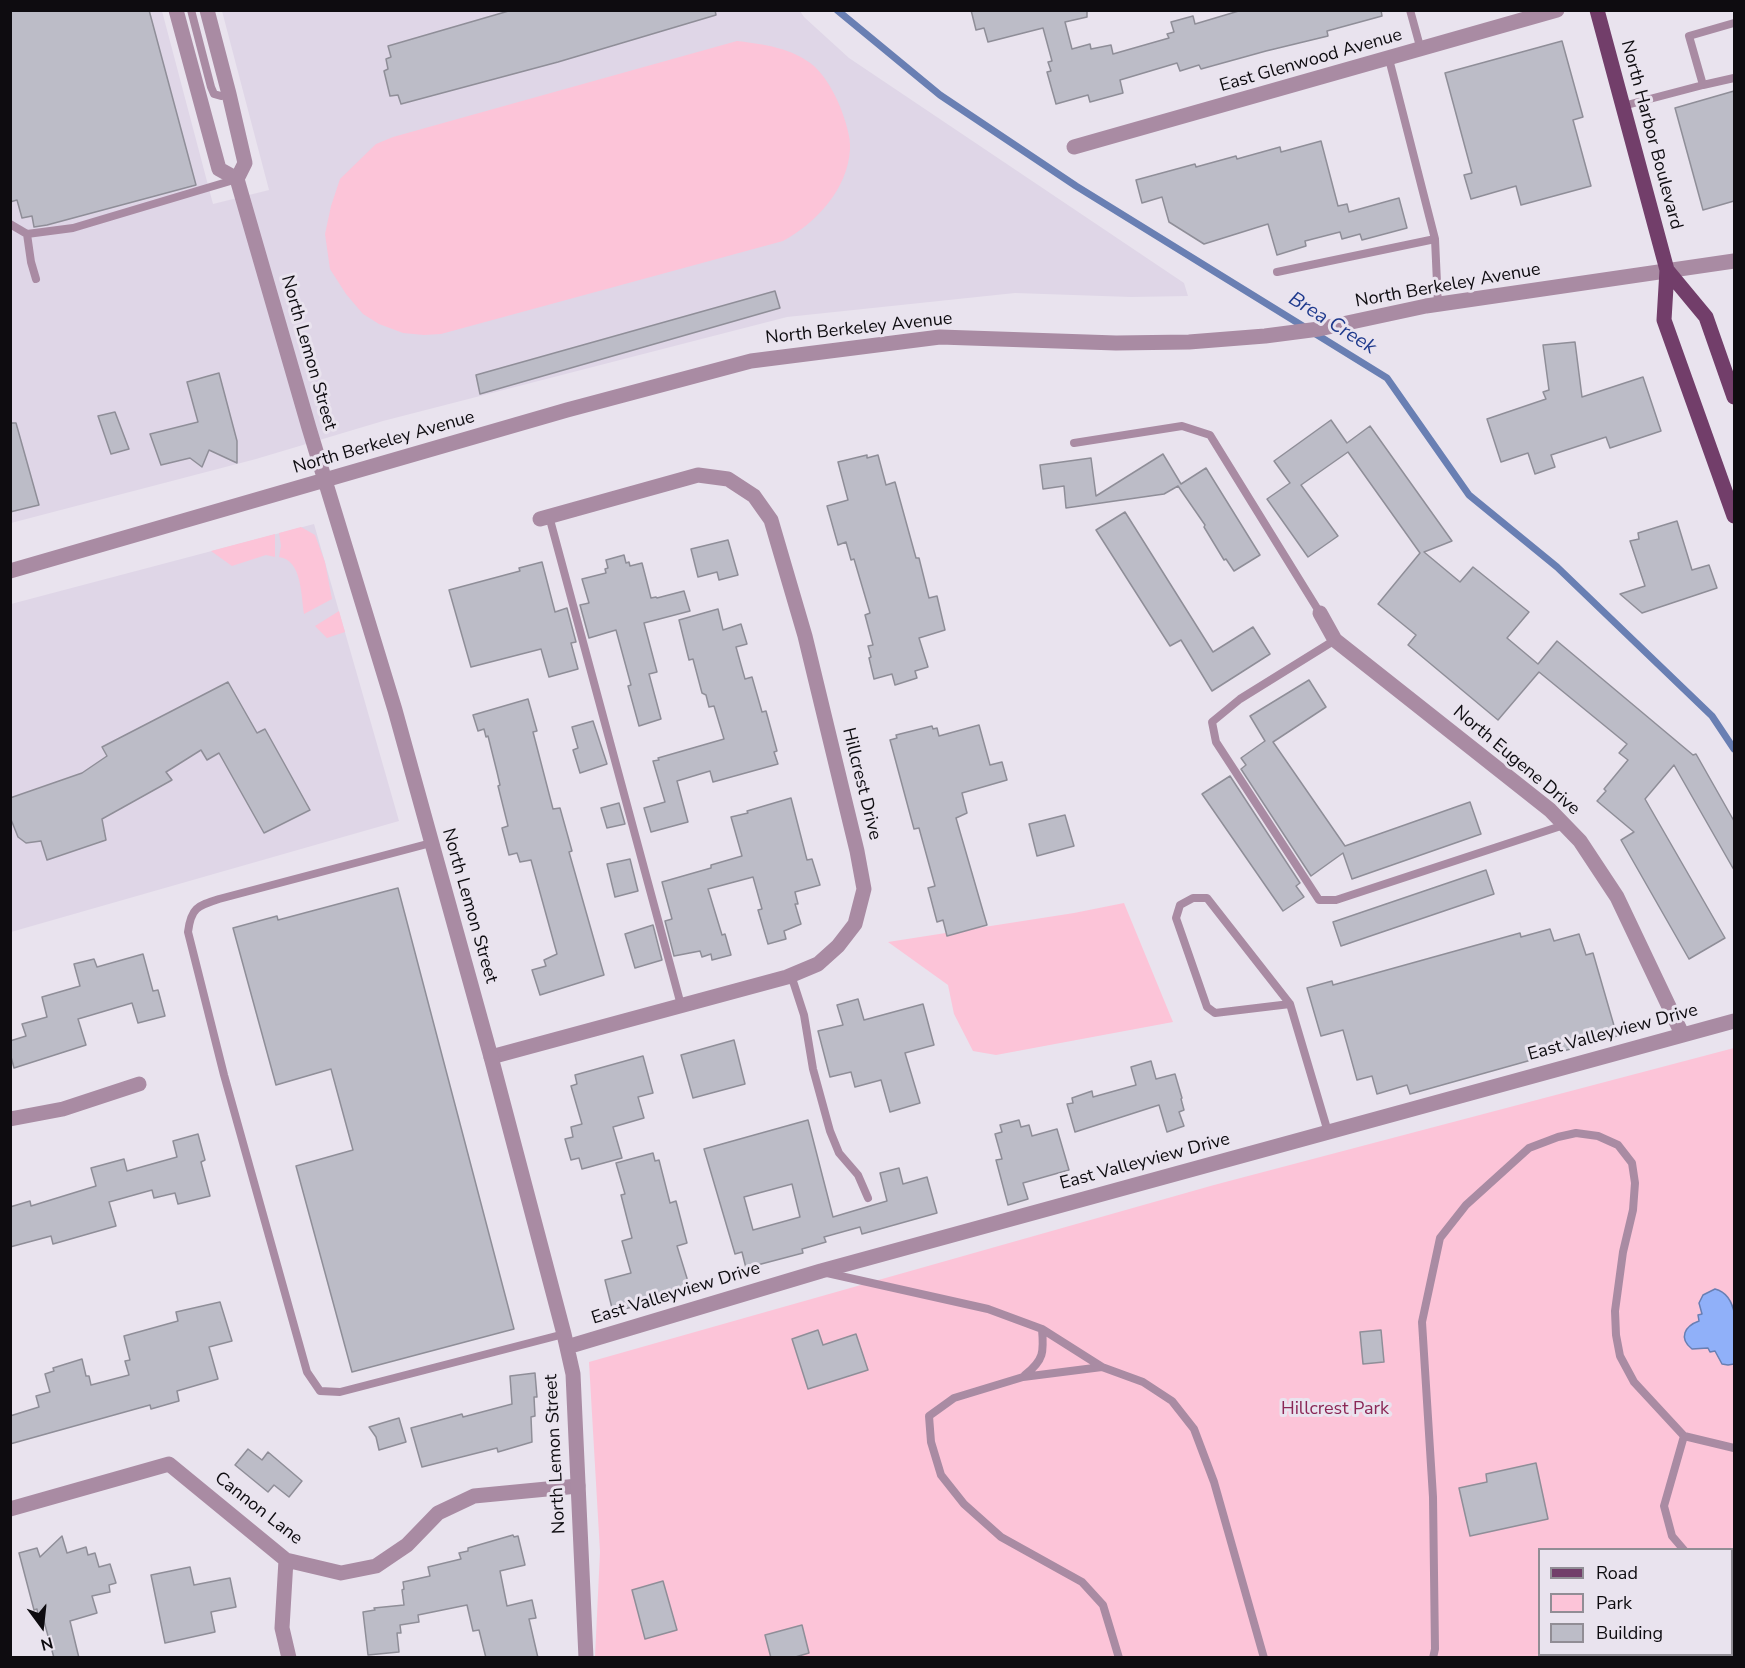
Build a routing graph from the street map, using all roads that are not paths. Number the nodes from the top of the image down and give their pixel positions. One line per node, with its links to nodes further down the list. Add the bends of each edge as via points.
1 (176, 10): 15 (street, via 219,169)
2 (190, 10): 12 (lane, via 214,94)
3 (207, 10): 12 (street, North Lemon Street)
4 (1410, 10): 8 (lane)
5 (1557, 10): 8 (street, East Glenwood Avenue)
6 (1597, 10): 13 (main road, North Harbor Boulevard)
7 (1734, 23): 11 (lane, via 1689,36)
8 (1421, 50): 9 (street, East Glenwood Avenue)
9 (1389, 59): 14 (street, East Glenwood Avenue); 18 (lane)
10 (1734, 78): 11 (lane)
11 (1702, 85): 13 (lane)
12 (229, 94): 15 (street, North Lemon Street, via 245,163)
13 (1623, 106): 20 (main road, North Harbor Boulevard)
14 (1074, 147)
15 (237, 179): 17 (lane, via 74,228); 26 (street, North Lemon Street)
16 (10, 224): 17 (lane)
17 (27, 234): 22 (lane)
18 (1435, 239): 21 (lane); 23 (lane)
19 (1734, 261): 20 (street, North Berkeley Avenue)
20 (1667, 270): 23 (street, North Berkeley Avenue); 24 (main road, North Harbor Boulevard, via 1706,316); 27 (main road, North Harbor Boulevard, via 1664,320)
21 (1277, 272)
22 (36, 279)
23 (1438, 304): 26 (street, North Berkeley Avenue, via 1265,336 1116,343 940,337 750,361)
24 (1734, 397)
25 (1074, 443): 30 (lane, via 1182,426 1210,435)
26 (326, 481): 29 (street, North Berkeley Avenue); 33 (street, North Lemon Street)
27 (1734, 516)
28 (545, 518): 34 (street, Hillcrest Drive, via 698,475 728,479 754,496 771,520 804,636 864,889 855,924 838,946 818,964); 36 (lane)
29 (10, 571)
30 (1320, 613): 31 (street, North Eugene Drive)
31 (1335, 640): 32 (street, North Eugene Drive); 32 (lane, via 1240,699 1212,722 1216,742 1319,900 1336,900)
32 (1564, 825): 38 (street, North Eugene Drive, via 1580,841 1617,897)
33 (431, 843): 39 (street, North Lemon Street); 46 (lane, via 201,904 188,921 188,932 224,1075 307,1371 320,1391 340,1392)
34 (791, 975): 36 (street, Hillcrest Drive); 43 (lane, via 830,1131 839,1153 858,1175)
35 (1290, 1004): 35 (lane, via 1207,898 1193,898 1180,905 1176,918 1207,1007 1215,1012); 42 (lane)
36 (681, 1005): 39 (street, Hillcrest Drive)
37 (1734, 1021): 38 (street, East Valleyview Drive)
38 (1682, 1034): 42 (street, East Valleyview Drive)
39 (491, 1057): 46 (street, North Lemon Street)
40 (139, 1084): 41 (street, via 63,1109)
41 (10, 1119)
42 (1328, 1132): 44 (street, East Valleyview Drive)
43 (868, 1198)
44 (821, 1271): 45 (lane, via 988,1309); 46 (street, East Valleyview Drive)
45 (1042, 1329): 47 (lane); 48 (lane, via 1044,1352)
46 (565, 1341): 51 (street, North Lemon Street, via 573,1374)
47 (1102, 1367): 48 (lane); 58 (lane, via 1143,1382 1172,1401 1194,1429 1214,1482)
48 (1023, 1377): 57 (lane, via 954,1398 929,1416 931,1442 941,1475 964,1504 1001,1537 1082,1582 1102,1605)
49 (1684, 1436): 50 (lane); 53 (lane, via 1664,1506 1672,1536); 59 (lane, via 1634,1382 1620,1356 1615,1311 1633,1210 1632,1163 1618,1145 1598,1136 1576,1133 1529,1148 1466,1205 1440,1238 1422,1322 1433,1497)
50 (1734, 1448)
51 (578, 1486): 54 (street, Cannon Lane, via 474,1496 438,1513 407,1545 376,1566 341,1573); 56 (street, North Lemon Street)
52 (10, 1509): 54 (street, Cannon Lane, via 169,1464)
53 (1682, 1548)
54 (286, 1560): 55 (street, via 282,1628)
55 (289, 1658)
56 (586, 1658)
57 (1119, 1658)
58 (1264, 1658)
59 (1433, 1658)

